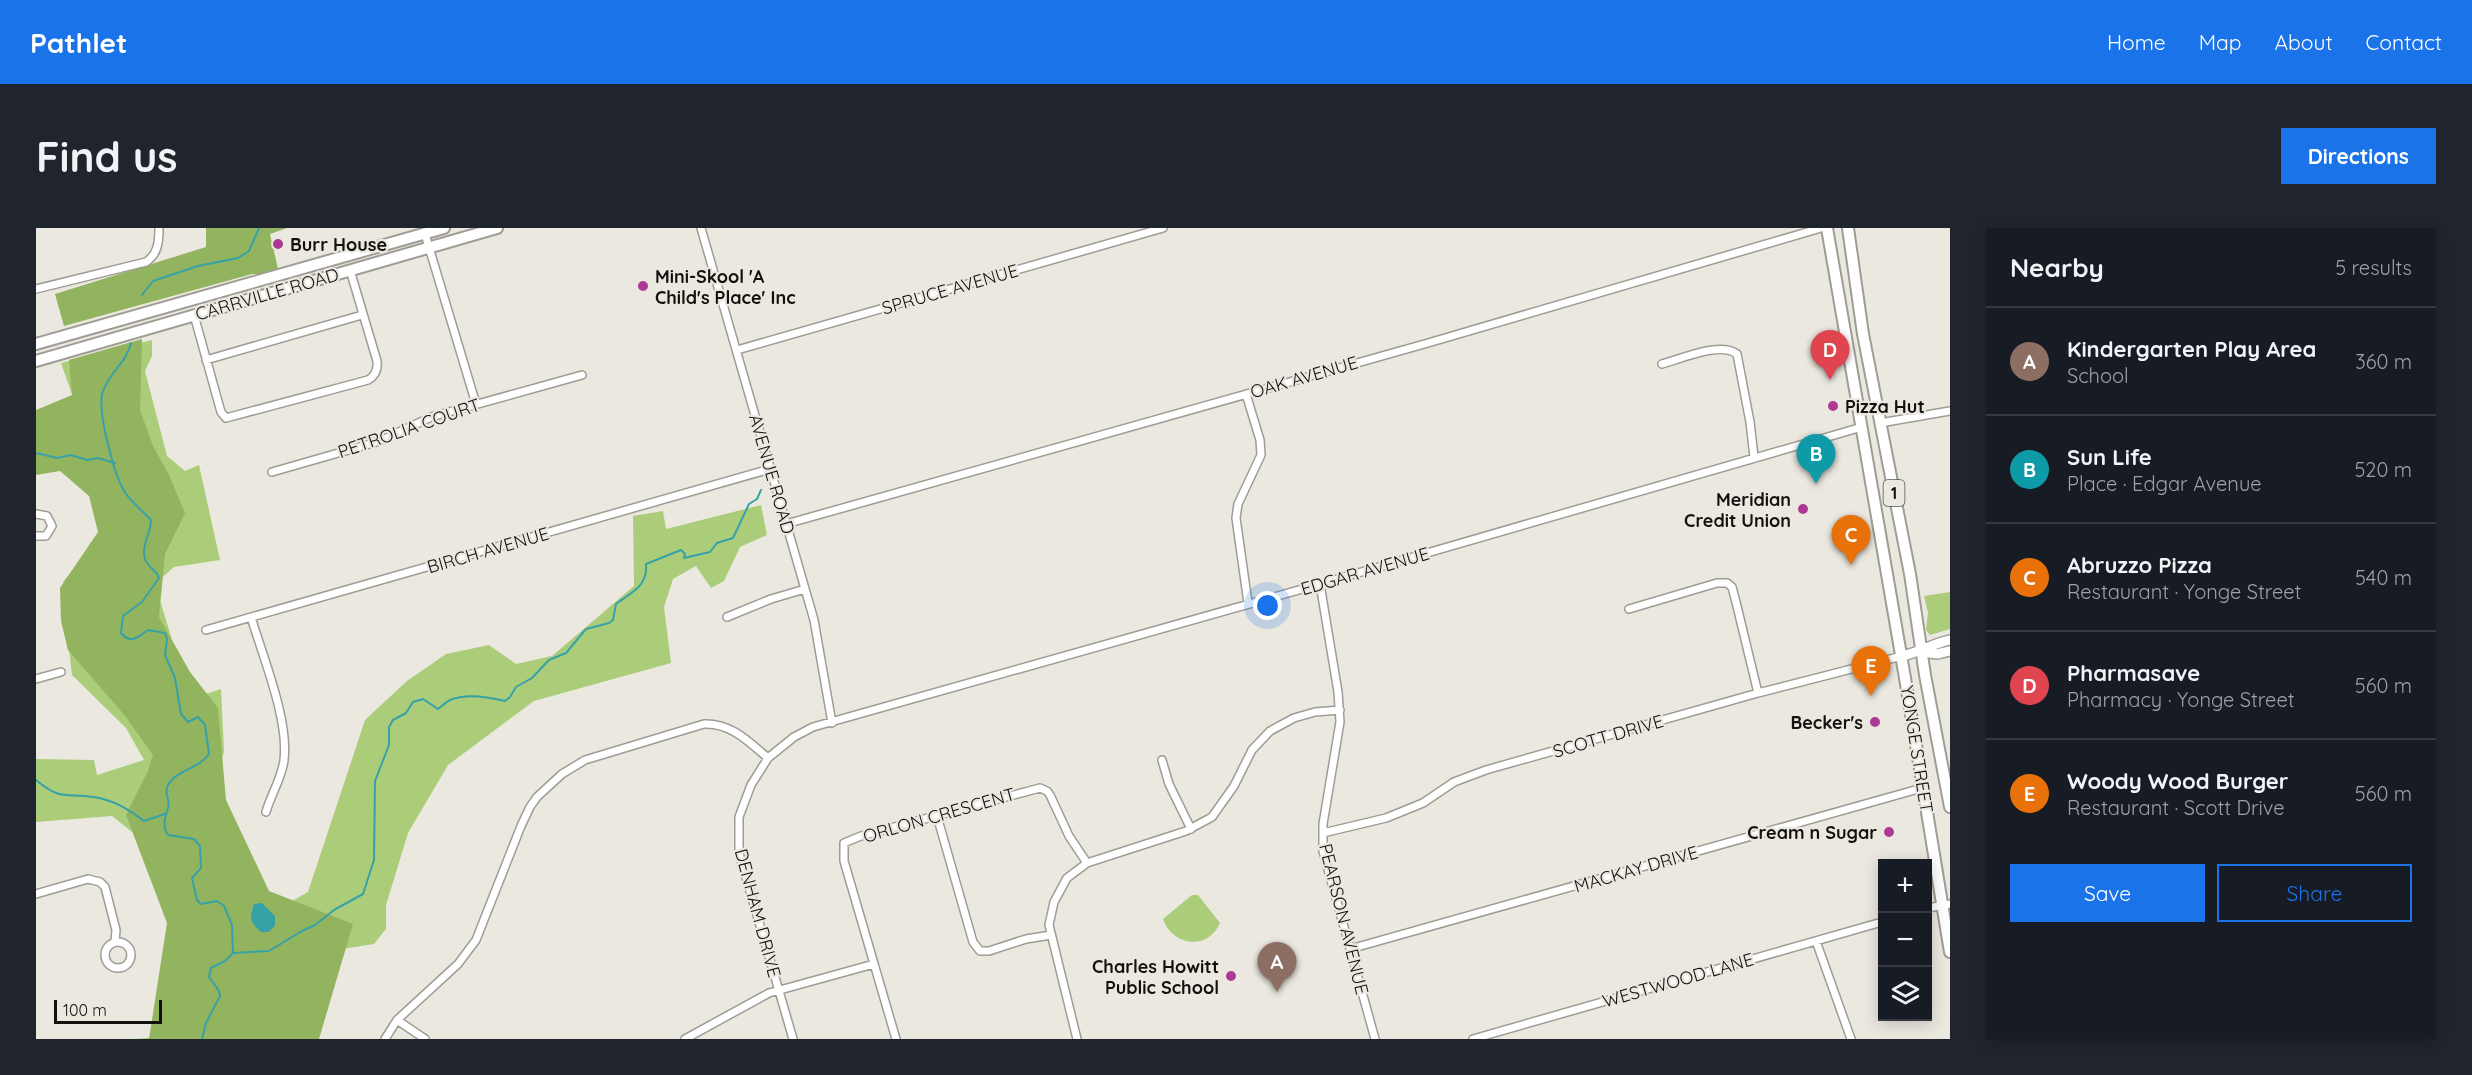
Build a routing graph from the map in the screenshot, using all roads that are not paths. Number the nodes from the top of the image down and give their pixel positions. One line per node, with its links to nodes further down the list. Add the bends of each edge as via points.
1 (159, 228): 14 (street, via 157,250 146,262)
2 (444, 228): 9 (main road, CARRVILLE ROAD)
3 (497, 228): 10 (main road, CARRVILLE ROAD)
4 (701, 228): 20 (street, AVENUE ROAD)
5 (1163, 228): 20 (street, SPRUCE AVENUE)
6 (1821, 228): 25 (street, OAK AVENUE)
7 (1827, 228): 29 (main road, YONGE STREET / 1)
8 (1848, 228): 28 (main road, YONGE STREET / 1)
9 (425, 234): 10 (street); 11 (main road, CARRVILLE ROAD)
10 (430, 248): 12 (main road, CARRVILLE ROAD); 26 (street)
11 (308, 267): 13 (main road); 17 (main road, CARRVILLE ROAD)
12 (350, 270): 13 (main road, CARRVILLE ROAD); 16 (street)
13 (312, 281): 15 (main road, CARRVILLE ROAD)
14 (36, 289)
15 (194, 315): 18 (main road, CARRVILLE ROAD); 21 (street)
16 (362, 315): 21 (street); 21 (street, via 378,366 373,377 356,383 226,418)
17 (131, 317): 18 (main road); 19 (main road, CARRVILLE ROAD)
18 (138, 331): 22 (main road, CARRVILLE ROAD)
19 (36, 344)
20 (737, 350): 31 (street, AVENUE ROAD)
21 (206, 360)
22 (36, 361)
23 (1662, 364): 30 (street, via 1719,348 1737,354)
24 (582, 375): 26 (street, PETROLIA COURT)
25 (1246, 394): 34 (street, OAK AVENUE); 38 (street, via 1261,455 1238,504 1236,518)
26 (476, 404): 32 (street, PETROLIA COURT, via 425,419 380,441)
27 (1950, 411): 28 (street)
28 (1880, 423): 45 (main road, YONGE STREET / 1)
29 (1862, 427): 30 (street, EDGAR AVENUE); 46 (main road, YONGE STREET / 1)
30 (1754, 458): 36 (street, EDGAR AVENUE)
31 (770, 469): 34 (street, AVENUE ROAD); 40 (street, BIRCH AVENUE)
32 (272, 472)
33 (36, 514): 35 (street, via 47,516 52,526 46,536)
34 (786, 524): 37 (street, AVENUE ROAD)
35 (36, 536)
36 (1320, 584): 38 (street, EDGAR AVENUE); 50 (street, PEARSON AVENUE)
37 (805, 590): 41 (street); 51 (street, AVENUE ROAD)
38 (1248, 603): 51 (street, EDGAR AVENUE)
39 (1629, 609): 49 (street, via 1727,583 1732,587)
40 (251, 617): 42 (street, BIRCH AVENUE); 56 (street, via 284,736 284,760)
41 (727, 617)
42 (206, 630)
43 (1950, 640): 45 (street)
44 (1950, 651): 45 (street)
45 (1922, 652): 46 (street); 55 (main road, YONGE STREET / 1)
46 (1902, 656): 49 (street, SCOTT DRIVE); 54 (main road, YONGE STREET / 1)
47 (61, 672): 48 (street)
48 (36, 679)
49 (1758, 693): 59 (street, SCOTT DRIVE, via 1486,770 1454,782 1423,803 1386,818)
50 (1340, 710): 58 (street, via 1304,715 1270,731 1252,750 1234,786 1212,816); 59 (street, PEARSON AVENUE)
51 (832, 723): 52 (street, DENHAM DRIVE, via 794,737)
52 (768, 758): 70 (street, DENHAM DRIVE, via 751,785 739,818 739,853); 71 (street, via 735,732 717,724 704,724 595,756 562,774 530,807 482,927 467,954)
53 (1162, 760): 58 (street)
54 (1922, 788): 62 (main road, YONGE STREET / 1); 67 (street, MACKAY DRIVE)
55 (1950, 807)
56 (266, 812)
57 (937, 816): 60 (street, ORLON CRESCENT, via 1040,788 1050,795); 64 (street, via 980,951); 69 (street, ORLON CRESCENT, via 844,843 844,861)
58 (1191, 829): 60 (street)
59 (1323, 833): 67 (street, PEARSON AVENUE, via 1323,851)
60 (1087, 863): 64 (street, via 1067,878 1058,892 1051,910)
61 (36, 894): 66 (street, via 88,879 100,882 105,887 116,930)
62 (1946, 904): 68 (main road, YONGE STREET / 1)
63 (1878, 923): 65 (street, WESTWOOD LANE)
64 (1051, 935): 78 (street)
65 (1816, 941): 72 (street, WESTWOOD LANE); 82 (street)
66 (115, 942)
67 (1350, 949): 79 (street, PEARSON AVENUE)
68 (1950, 952)
69 (874, 964): 70 (street); 77 (street, ORLON CRESCENT)
70 (778, 990): 75 (street); 76 (street, DENHAM DRIVE)
71 (398, 1020): 73 (street); 74 (street)
72 (1503, 1030): 80 (street, WESTWOOD LANE); 81 (street)
73 (385, 1039)
74 (425, 1039)
75 (685, 1039)
76 (793, 1039)
77 (896, 1039)
78 (1077, 1039)
79 (1375, 1039)
80 (1473, 1039)
81 (1505, 1039)
82 (1851, 1039)

